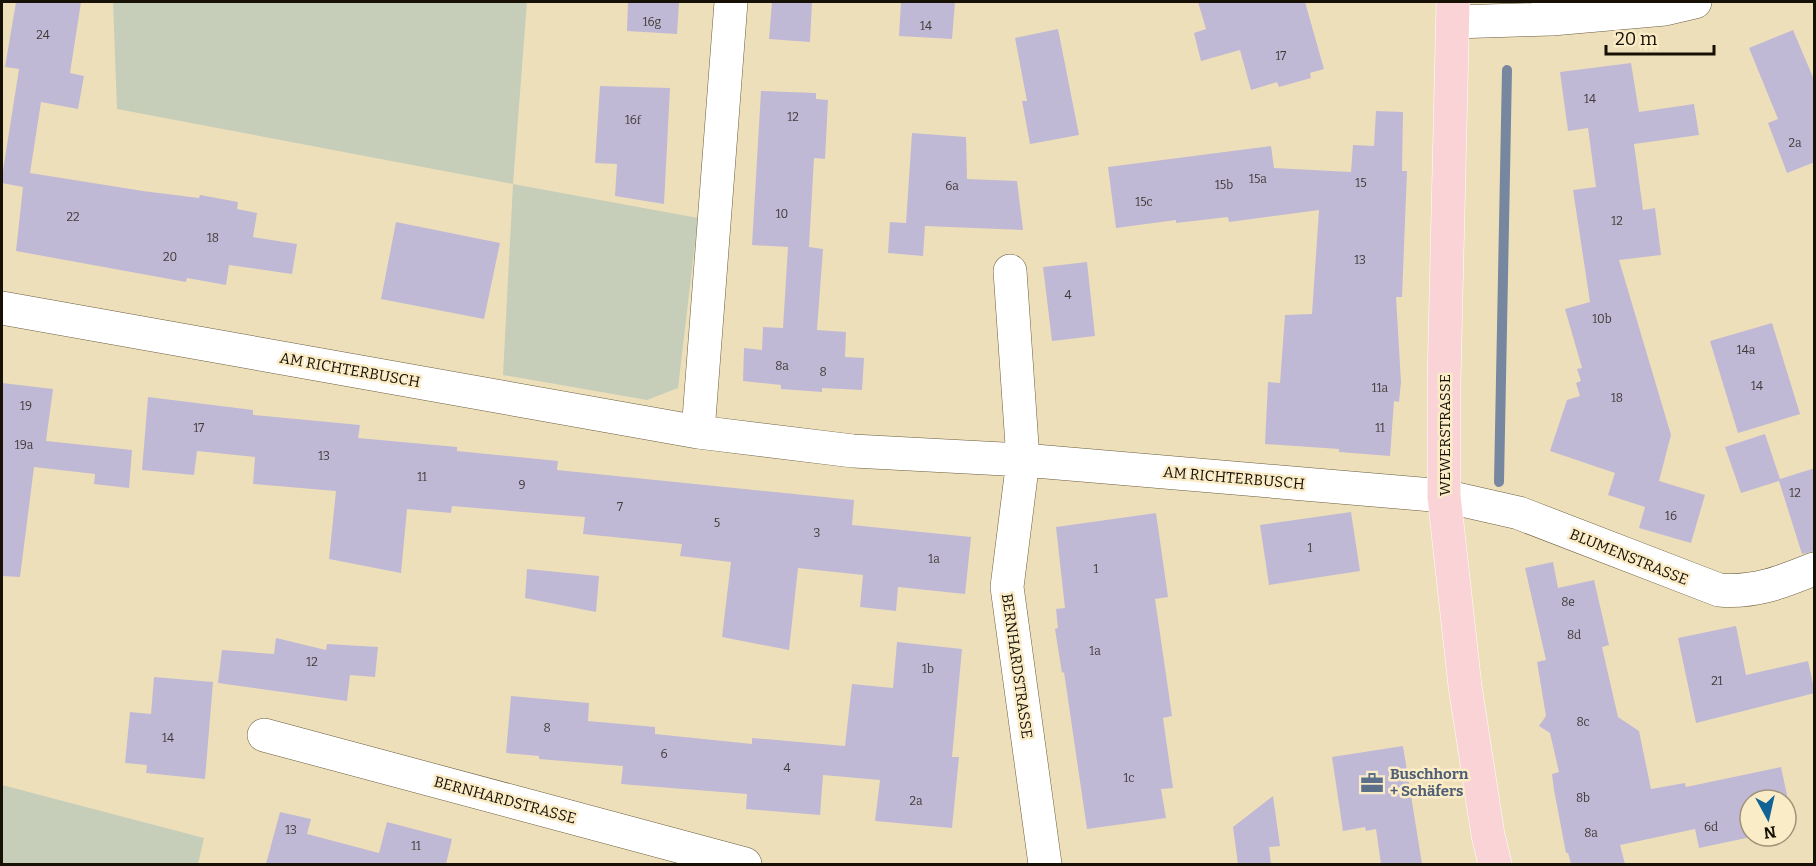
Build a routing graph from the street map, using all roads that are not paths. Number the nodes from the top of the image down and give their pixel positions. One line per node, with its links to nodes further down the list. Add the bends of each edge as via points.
1 (731, 2): 7 (street)
2 (1695, 2): 3 (street, via 1665,9)
3 (1554, 7): 4 (street)
4 (1453, 12): 9 (main road, WEWERSTRASSE)
5 (1010, 271): 8 (street)
6 (2, 308): 7 (street, AM RICHTERBUSCH)
7 (698, 432): 8 (street, AM RICHTERBUSCH, via 853,451)
8 (1023, 460): 9 (street, AM RICHTERBUSCH); 12 (street, BERNHARDSTRASSE, via 1006,587)
9 (1444, 496): 10 (street, BLUMENSTRASSE, via 1520,513 1719,590 1765,588); 14 (main road, WEWERSTRASSE, via 1465,686)
10 (1815, 569)
11 (264, 735): 13 (street, BERNHARDSTRASSE)
12 (1038, 862)
13 (745, 864)
14 (1495, 864)

